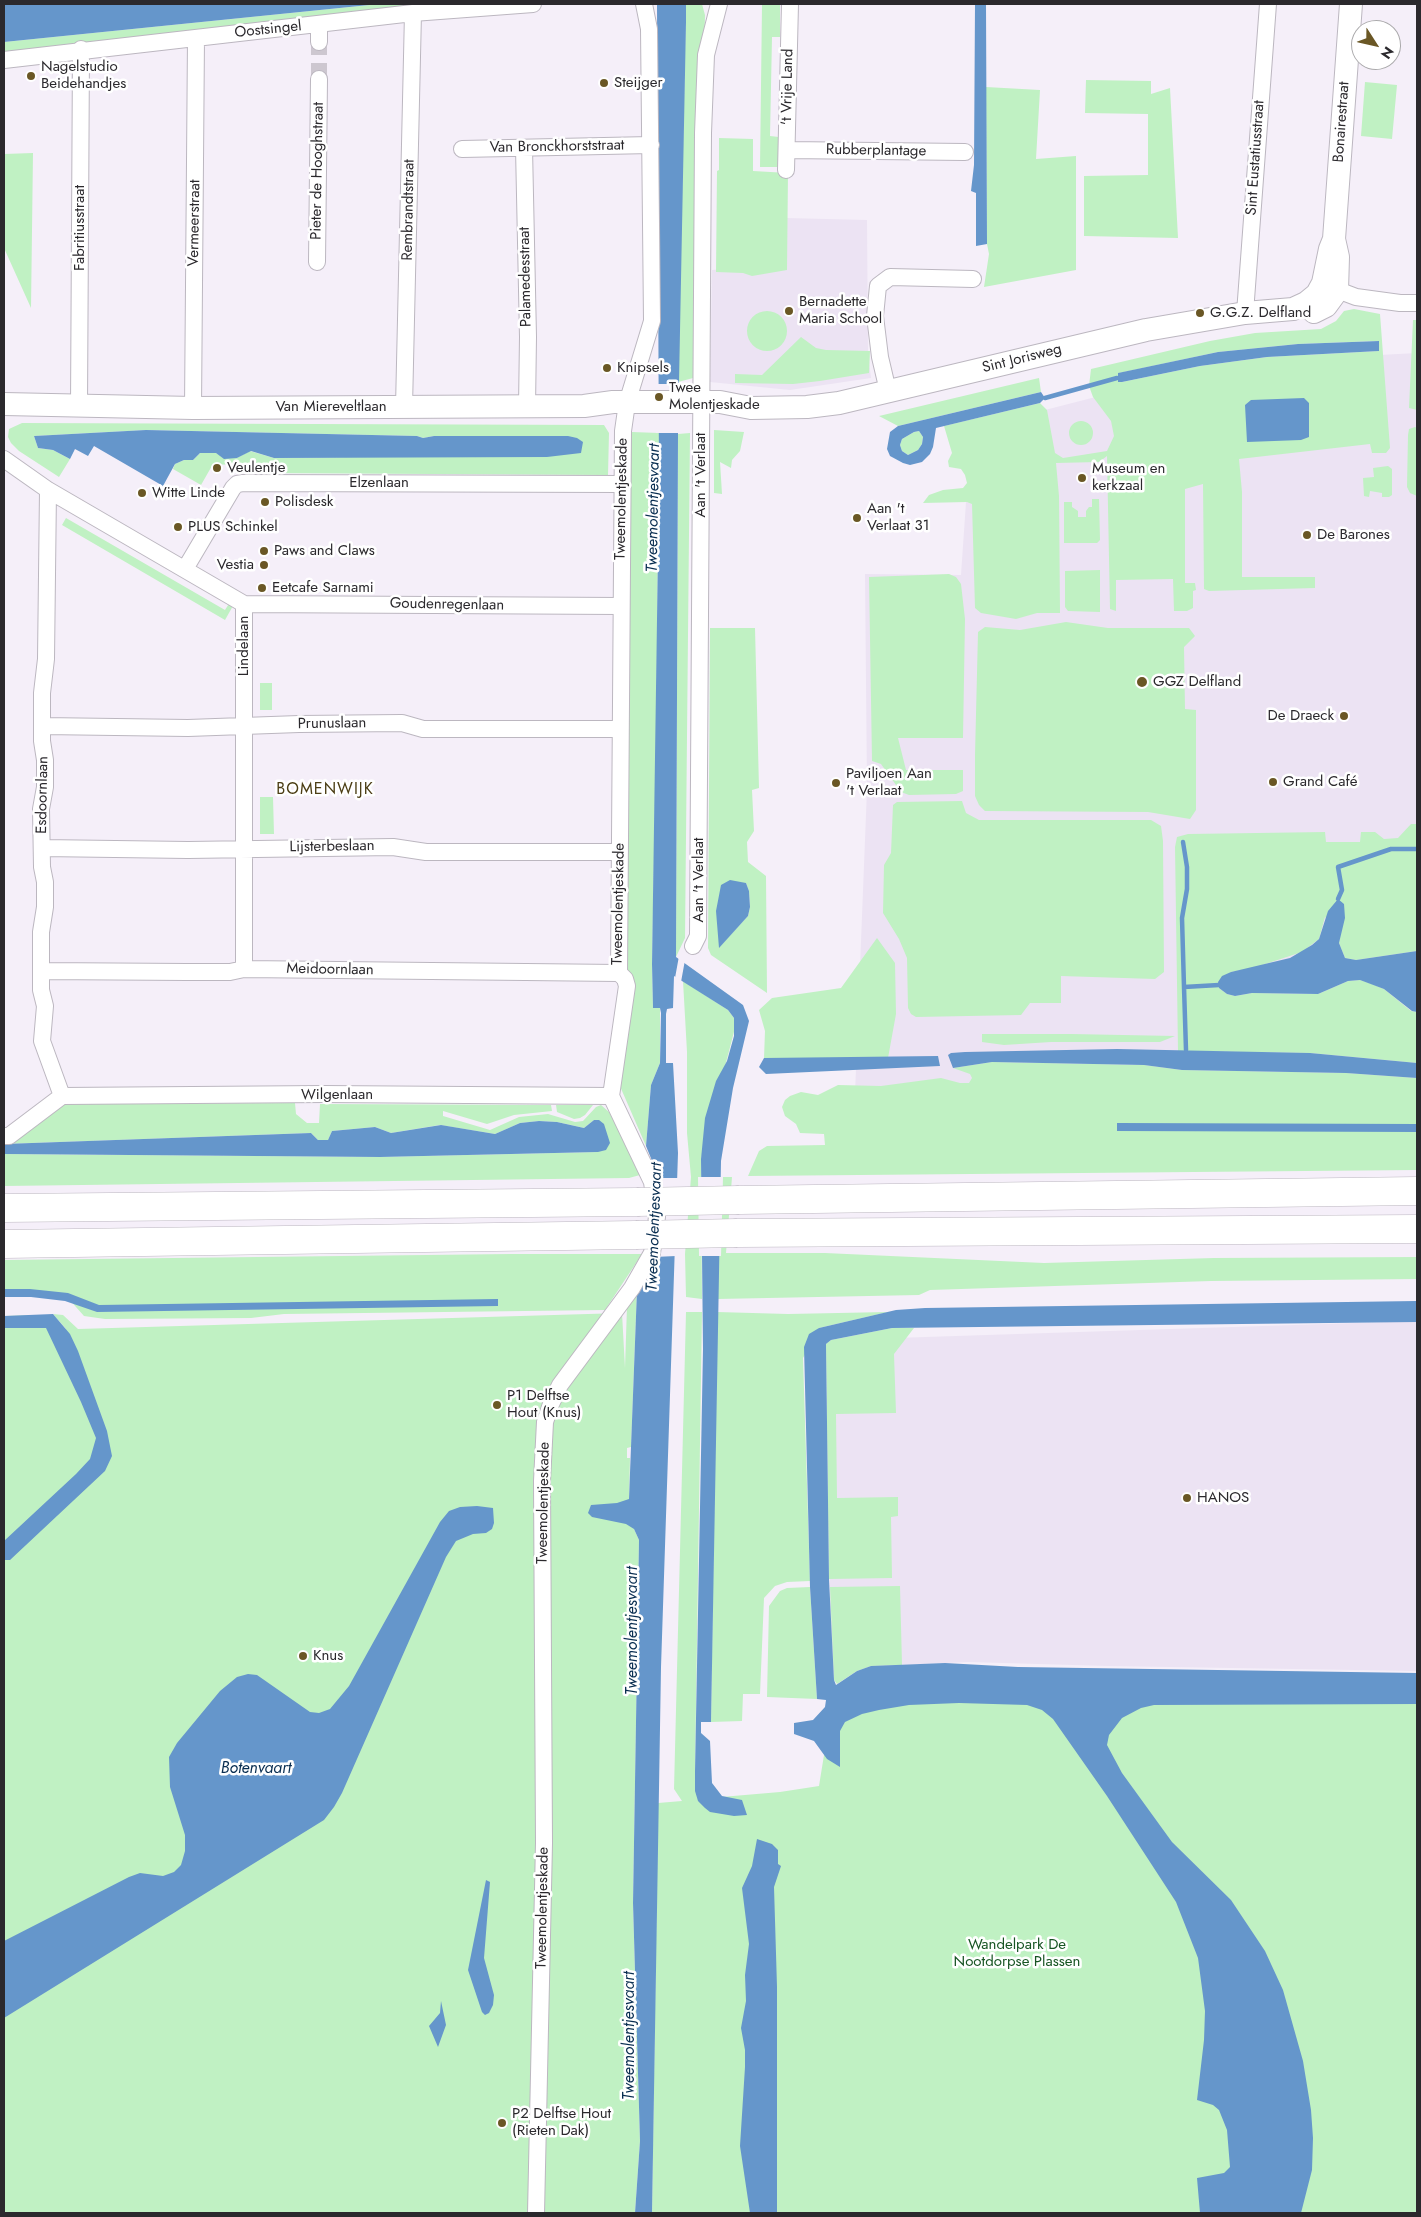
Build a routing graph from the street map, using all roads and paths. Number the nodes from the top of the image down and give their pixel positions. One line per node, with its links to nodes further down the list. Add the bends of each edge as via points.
1 (533, 4): 7 (street, Oostsingel)
2 (644, 4): 14 (street, Tweemolentjeskade, via 648,29)
3 (719, 4): 32 (street, Aan 't Verlaat, via 706,55)
4 (790, 4): 17 (street, 't Vrije Land)
5 (1268, 4): 24 (street, Sint Eustatiusstraat)
6 (1351, 4): 22 (main road, Bonairestraat, via 1334,240 1338,257)
7 (414, 13): 8 (street, Oostsingel); 28 (street, Rembrandtstraat)
8 (319, 25): 9 (street, Oostsingel); 10 (street)
9 (196, 38): 11 (street, Oostsingel); 30 (street, Vermeerstraat)
10 (319, 42)
11 (81, 49): 12 (street, Oostsingel); 27 (street, Fabritiusstraat)
12 (4, 60)
13 (319, 79): 20 (street, Pieter de Hooghstraat)
14 (651, 145): 15 (street, Van Bronckhorststraat); 31 (street, Tweemolentjeskade, via 652,321)
15 (524, 148): 16 (street, Van Bronckhorststraat); 29 (street, Palamedesstraat)
16 (462, 149)
17 (787, 150): 18 (street, Rubberplantage); 19 (street, 't Vrije Land)
18 (965, 152)
19 (786, 170)
20 (317, 262)
21 (973, 280): 25 (street, via 890,277 878,286 875,316)
22 (1330, 287): 23 (street, via 1356,297); 24 (main road, Sint Jorisweg, via 1326,306 1307,315 1292,310)
23 (1417, 303)
24 (1245, 313): 25 (main road, Sint Jorisweg, via 1137,332)
25 (888, 391): 32 (main road, Sint Jorisweg, via 807,407 751,408 720,402)
26 (4, 404): 27 (main road, Van Miereveltlaan)
27 (78, 406): 30 (main road, Van Miereveltlaan); 33 (main road, Van Miereveltlaan)
28 (404, 407): 29 (main road, Van Miereveltlaan); 30 (main road, Van Miereveltlaan)
29 (527, 407): 31 (main road, Van Miereveltlaan, via 613,402)
30 (192, 408)
31 (626, 409): 32 (main road, Van Miereveltlaan); 35 (street, Tweemolentjeskade)
32 (694, 409): 46 (street, Aan 't Verlaat, via 698,936)
33 (4, 413)
34 (4, 459): 36 (street, Lindelaan)
35 (622, 484): 37 (street, Elzenlaan, via 243,483 233,488); 39 (street, Tweemolentjeskade)
36 (48, 490): 37 (street, Lindelaan); 40 (street, Esdoornlaan, via 46,659 42,693)
37 (185, 570): 38 (street, Lindelaan)
38 (244, 604): 39 (street, Goudenregenlaan); 41 (street, Lindelaan)
39 (621, 606): 42 (street, Tweemolentjeskade)
40 (44, 726): 41 (street, Prunuslaan); 43 (street, Esdoornlaan)
41 (244, 726): 42 (street, Prunuslaan, via 402,723 422,728); 44 (street, Lindelaan)
42 (620, 729): 45 (street, Tweemolentjeskade)
43 (42, 848): 44 (street, Lijsterbeslaan); 48 (street, Esdoornlaan, via 45,907)
44 (244, 848): 45 (street, Lijsterbeslaan, via 393,847 426,852); 47 (street, Lindelaan)
45 (620, 852): 49 (street, Tweemolentjeskade)
46 (693, 946)
47 (244, 969): 48 (street, Meidoornlaan, via 230,972); 49 (street, Meidoornlaan)
48 (41, 971): 50 (street, Esdoornlaan, via 45,1006 42,1041)
49 (619, 973): 51 (street, Tweemolentjeskade, via 627,986)
50 (62, 1096): 51 (street, Wilgenlaan); 52 (street, via 9,1136)
51 (612, 1096): 59 (street, Tweemolentjeskade, via 652,1182 657,1217 652,1253 632,1288 560,1385 545,1422 542,1481 544,1843)
52 (4, 1136)
53 (1417, 1191): 54 (highway, bridge)
54 (4, 1208)
55 (1417, 1229): 56 (highway)
56 (1355, 1230): 57 (highway); 58 (highway, bridge, via 636,1234)
57 (1417, 1236)
58 (4, 1244)
59 (536, 2213)

